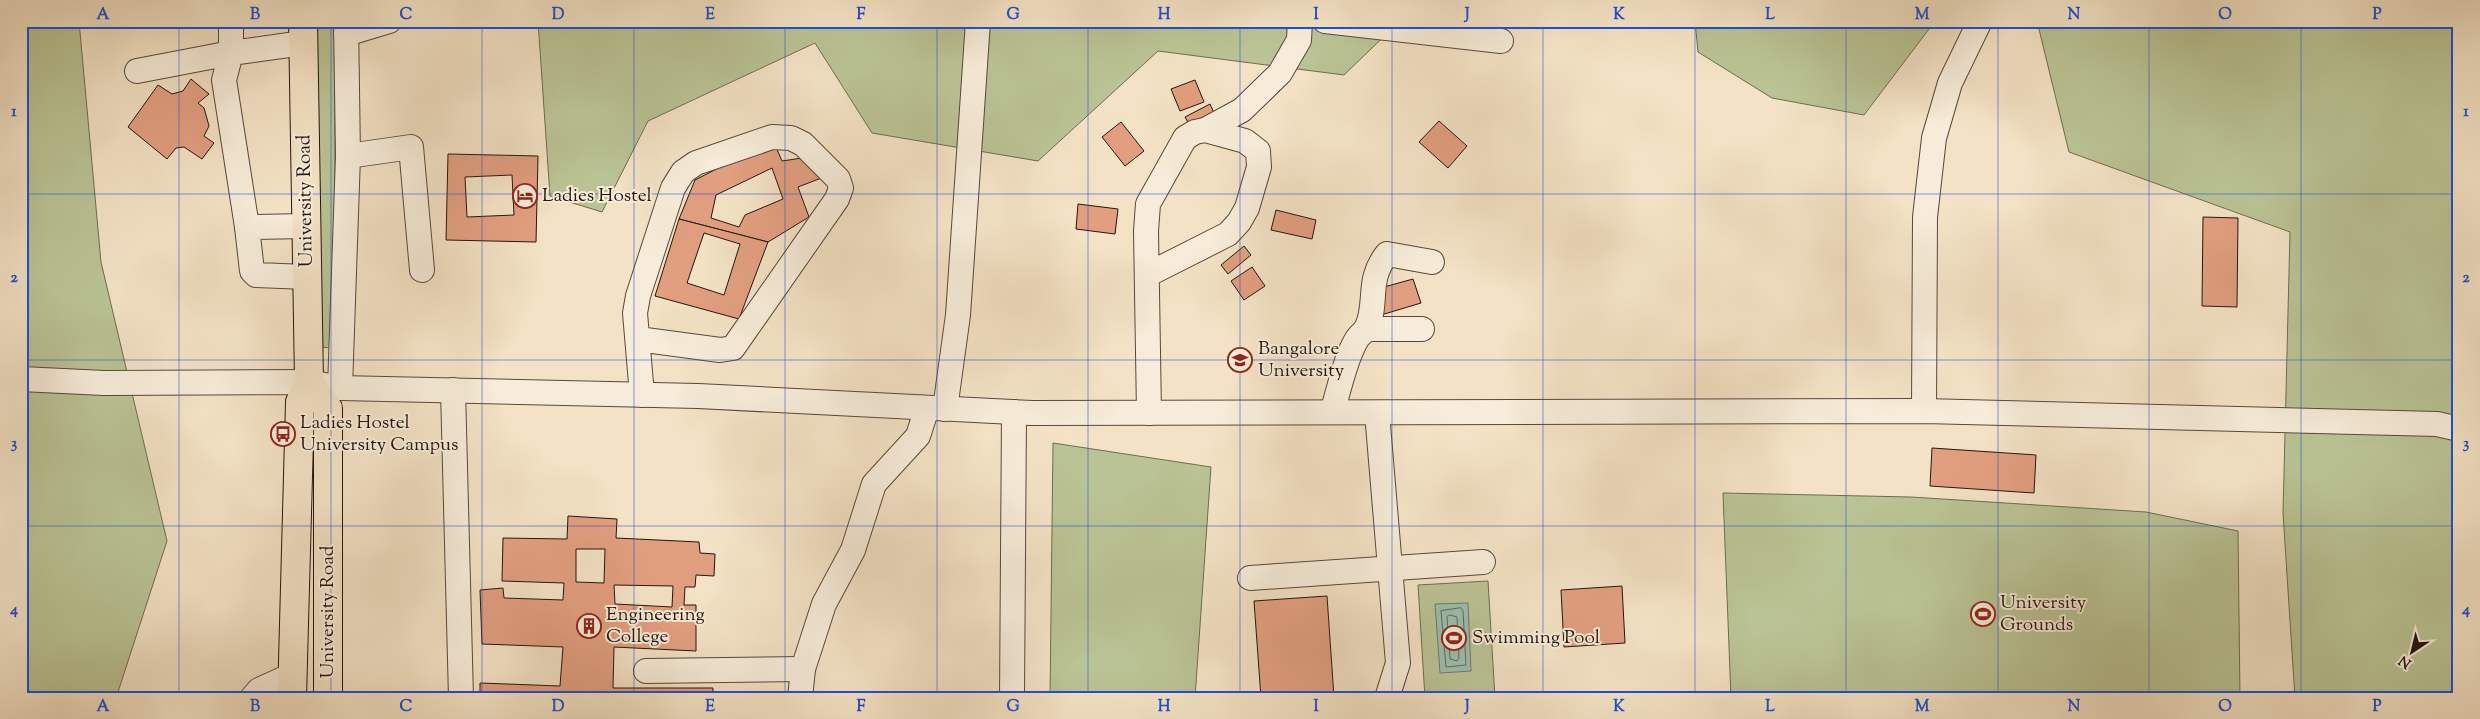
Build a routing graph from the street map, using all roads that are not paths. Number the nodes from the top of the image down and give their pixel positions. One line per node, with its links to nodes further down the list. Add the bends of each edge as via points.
1 (231, 21): 10 (street)
2 (389, 21): 7 (street)
3 (978, 21): 28 (street, via 958,316)
4 (1300, 21): 12 (street, via 1298,40 1280,73 1242,110)
5 (1325, 21): 9 (street)
6 (1980, 21): 29 (street, via 1950,83 1934,138 1925,216)
7 (346, 28): 13 (street)
8 (303, 32): 10 (street); 14 (main road, University Road)
9 (1501, 41)
10 (231, 53): 11 (street); 15 (street, via 224,80)
11 (137, 71)
12 (1205, 130): 18 (street, via 1185,138 1148,204); 18 (street, via 1245,140 1258,151 1259,168 1247,208 1228,234)
13 (348, 156): 17 (street, via 411,147); 25 (street)
14 (306, 226): 15 (street); 19 (main road, University Road)
15 (247, 227): 19 (street, via 252,271 256,275)
16 (1432, 262): 20 (street, via 1386,254 1372,287)
17 (422, 270)
18 (1147, 275): 32 (street)
19 (307, 277): 24 (main road, University Road)
20 (1366, 329): 21 (street); 31 (street, via 1357,339)
21 (1422, 329)
22 (638, 338): 22 (street, via 638,296 673,188 683,172 696,163 772,137 791,138 803,144 838,179 841,188 837,199 733,348 720,350); 27 (street)
23 (21, 379): 24 (street, via 104,383)
24 (309, 382): 25 (street); 40 (main road, University Road, via 300,402); 42 (main road, University Road, via 328,408)
25 (340, 388): 26 (street)
26 (453, 390): 27 (street); 43 (street)
27 (642, 395): 28 (street)
28 (936, 408): 30 (street); 38 (street, via 918,436 874,484 853,550 824,604)
29 (1924, 411): 33 (street); 34 (street, via 2437,424)
30 (1014, 412): 32 (street); 45 (street)
31 (1332, 412): 32 (street); 33 (street)
32 (1149, 413)
33 (1377, 413): 36 (street)
34 (2459, 429)
35 (1483, 562): 36 (street)
36 (1390, 569): 37 (street); 46 (street, via 1398,663)
37 (1250, 578)
38 (803, 668): 39 (street); 44 (street)
39 (646, 671)
40 (292, 687): 41 (street, via 259,690)
41 (252, 698)
42 (328, 698)
43 (461, 698)
44 (800, 698)
45 (1012, 698)
46 (1387, 698)

